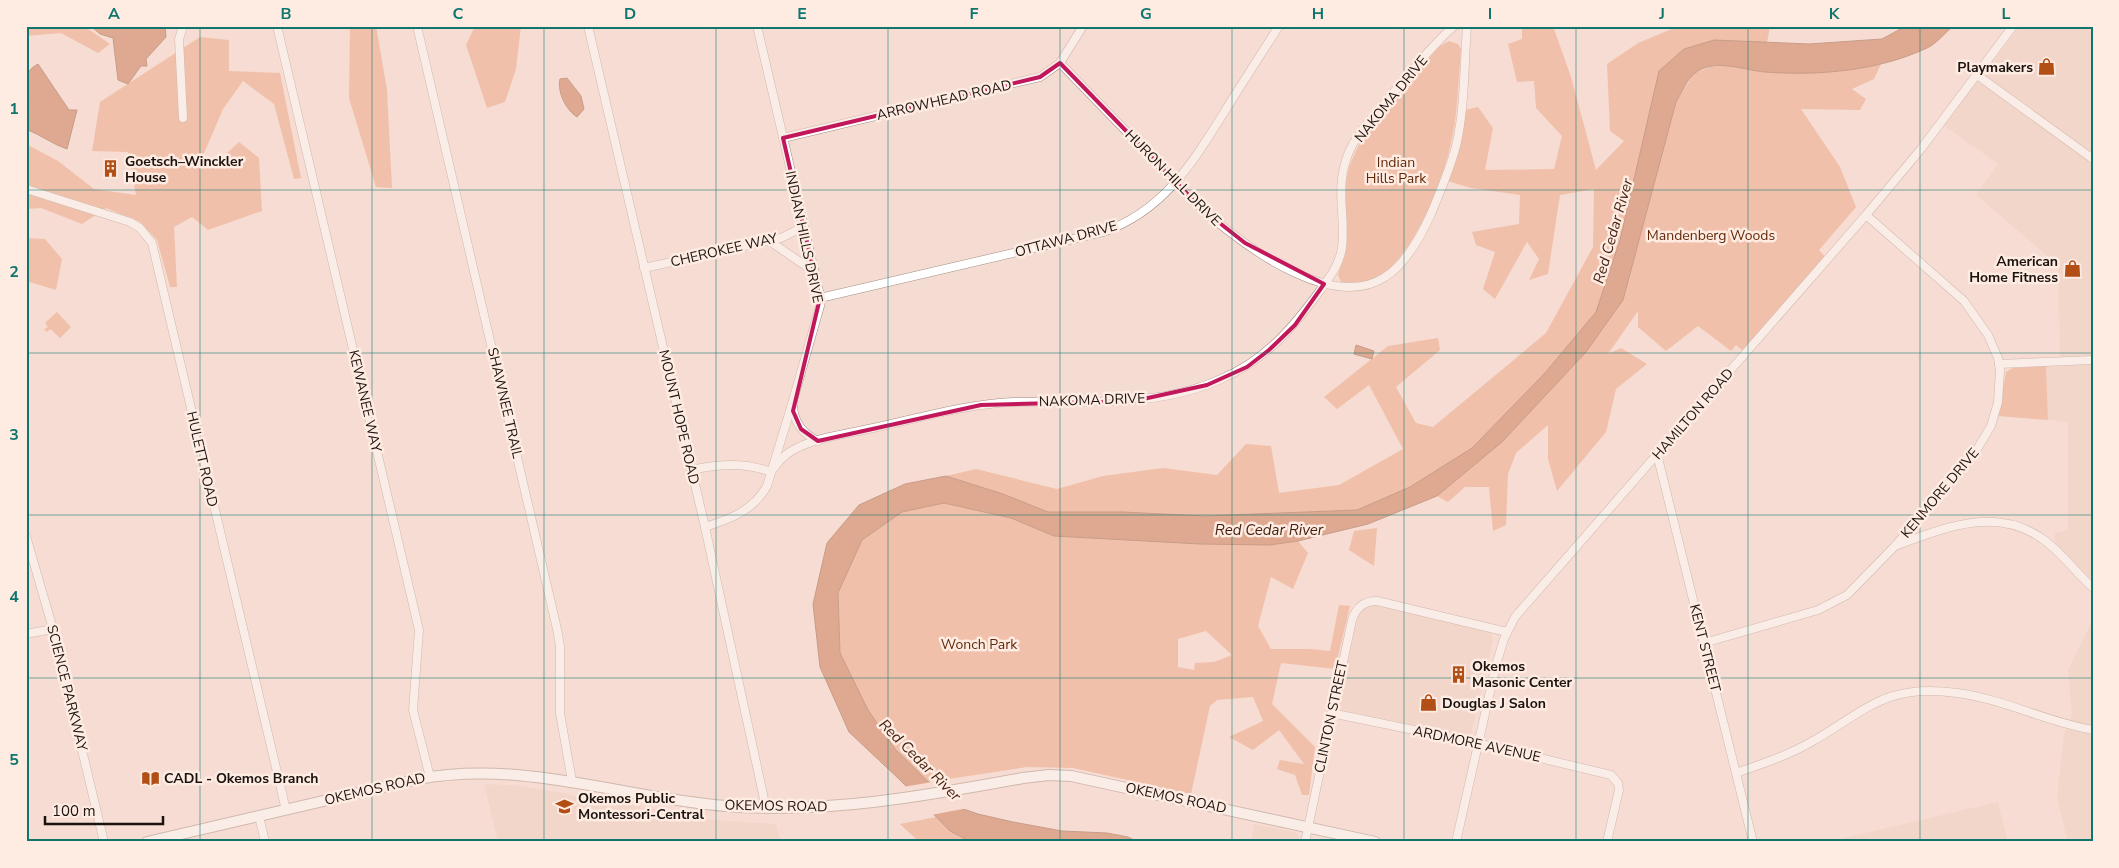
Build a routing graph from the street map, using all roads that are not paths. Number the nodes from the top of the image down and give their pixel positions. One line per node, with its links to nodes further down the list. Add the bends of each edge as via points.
1 (183, 26): 13 (street, via 179,39)
2 (277, 26): 46 (street, KEWANEE WAY, via 419,630 413,710)
3 (417, 26): 47 (street, SHAWNEE TRAIL, via 558,629 560,713)
4 (588, 26): 21 (street, MOUNT HOPE ROAD)
5 (757, 26): 14 (street, INDIAN HILLS DRIVE)
6 (1083, 26): 11 (street, ARROWHEAD ROAD)
7 (1279, 26): 16 (street, OTTAWA DRIVE)
8 (1454, 26): 23 (street, NAKOMA DRIVE, via 1377,112 1348,154 1340,184 1342,249)
9 (1467, 26): 23 (street, HURON HILL DRIVE, via 1456,145 1427,222 1406,256 1385,277 1360,287 1340,288)
10 (2012, 26): 12 (street, HAMILTON ROAD)
11 (1060, 63): 14 (street, ARROWHEAD ROAD, via 1040,77); 16 (street, HURON HILL DRIVE)
12 (1976, 75): 15 (street); 18 (street, HAMILTON ROAD)
13 (183, 118)
14 (782, 138): 19 (street, INDIAN HILLS DRIVE)
15 (2093, 159)
16 (1176, 183): 23 (street, HURON HILL DRIVE, via 1245,243); 24 (street, OTTAWA DRIVE, via 1144,211 1103,232)
17 (26, 189): 49 (street, HULETT ROAD, via 130,222 140,228 152,243)
18 (1866, 215): 26 (street, KENMORE DRIVE, via 1964,301 1988,334); 29 (street, HAMILTON ROAD)
19 (803, 227): 20 (street, CHEROKEE WAY, via 786,236); 22 (street, INDIAN HILLS DRIVE)
20 (768, 240): 21 (street, CHEROKEE WAY); 22 (street)
21 (644, 268): 30 (street, MOUNT HOPE ROAD)
22 (813, 271): 24 (street, INDIAN HILLS DRIVE)
23 (1324, 284): 28 (street, NAKOMA DRIVE, via 1295,325 1269,350 1246,366 1185,392 1134,401 981,405)
24 (820, 298): 27 (street, INDIAN HILLS DRIVE, via 819,314)
25 (2093, 360): 26 (street)
26 (2000, 364): 32 (street, KENMORE DRIVE, via 1998,402 1986,436)
27 (792, 404): 28 (street, via 797,423); 31 (street, INDIAN HILLS DRIVE)
28 (818, 440): 31 (street, NAKOMA DRIVE, via 788,453)
29 (1657, 454): 39 (street, HAMILTON ROAD, via 1528,601); 41 (street, KENT STREET)
30 (691, 470): 31 (street, via 738,465); 33 (street, MOUNT HOPE ROAD)
31 (771, 472): 33 (street, INDIAN HILLS DRIVE, via 764,492 747,510)
32 (1918, 520): 34 (street, via 1922,531); 36 (street, KENMORE DRIVE)
33 (705, 527): 48 (street, MOUNT HOPE ROAD)
34 (1933, 532): 36 (street); 37 (street, via 1982,521 2019,527 2048,543)
35 (26, 536): 38 (street, SCIENCE PARKWAY)
36 (1894, 547): 41 (street, KENMORE DRIVE, via 1857,586 1834,603)
37 (2093, 588)
38 (53, 628): 40 (street); 52 (street, SCIENCE PARKWAY)
39 (1507, 632): 42 (street, CLINTON STREET, via 1413,608 1370,601 1358,607 1352,620); 44 (street, HAMILTON ROAD)
40 (26, 634)
41 (1704, 643): 45 (street, KENT STREET)
42 (1331, 713): 44 (street, ARDMORE AVENUE); 51 (street, CLINTON STREET)
43 (2093, 730): 45 (street, via 1968,694 1912,692 1873,703 1798,749)
44 (1477, 743): 57 (street, HAMILTON ROAD); 58 (street, ARDMORE AVENUE, via 1614,777 1619,790)
45 (1736, 773): 59 (street, KENT STREET)
46 (430, 777): 47 (main road, OKEMOS ROAD, via 493,773); 49 (main road, OKEMOS ROAD)
47 (572, 781): 48 (main road, OKEMOS ROAD, via 680,801)
48 (766, 808): 51 (main road, OKEMOS ROAD, via 835,807 1049,775 1072,776)
49 (286, 810): 50 (main road, OKEMOS ROAD)
50 (259, 816): 53 (main road, OKEMOS ROAD); 54 (street)
51 (1308, 827): 55 (street, CLINTON STREET); 56 (main road, OKEMOS ROAD)
52 (104, 842)
53 (147, 842)
54 (265, 842)
55 (1304, 842)
56 (1375, 842)
57 (1456, 842)
58 (1607, 842)
59 (1753, 842)

